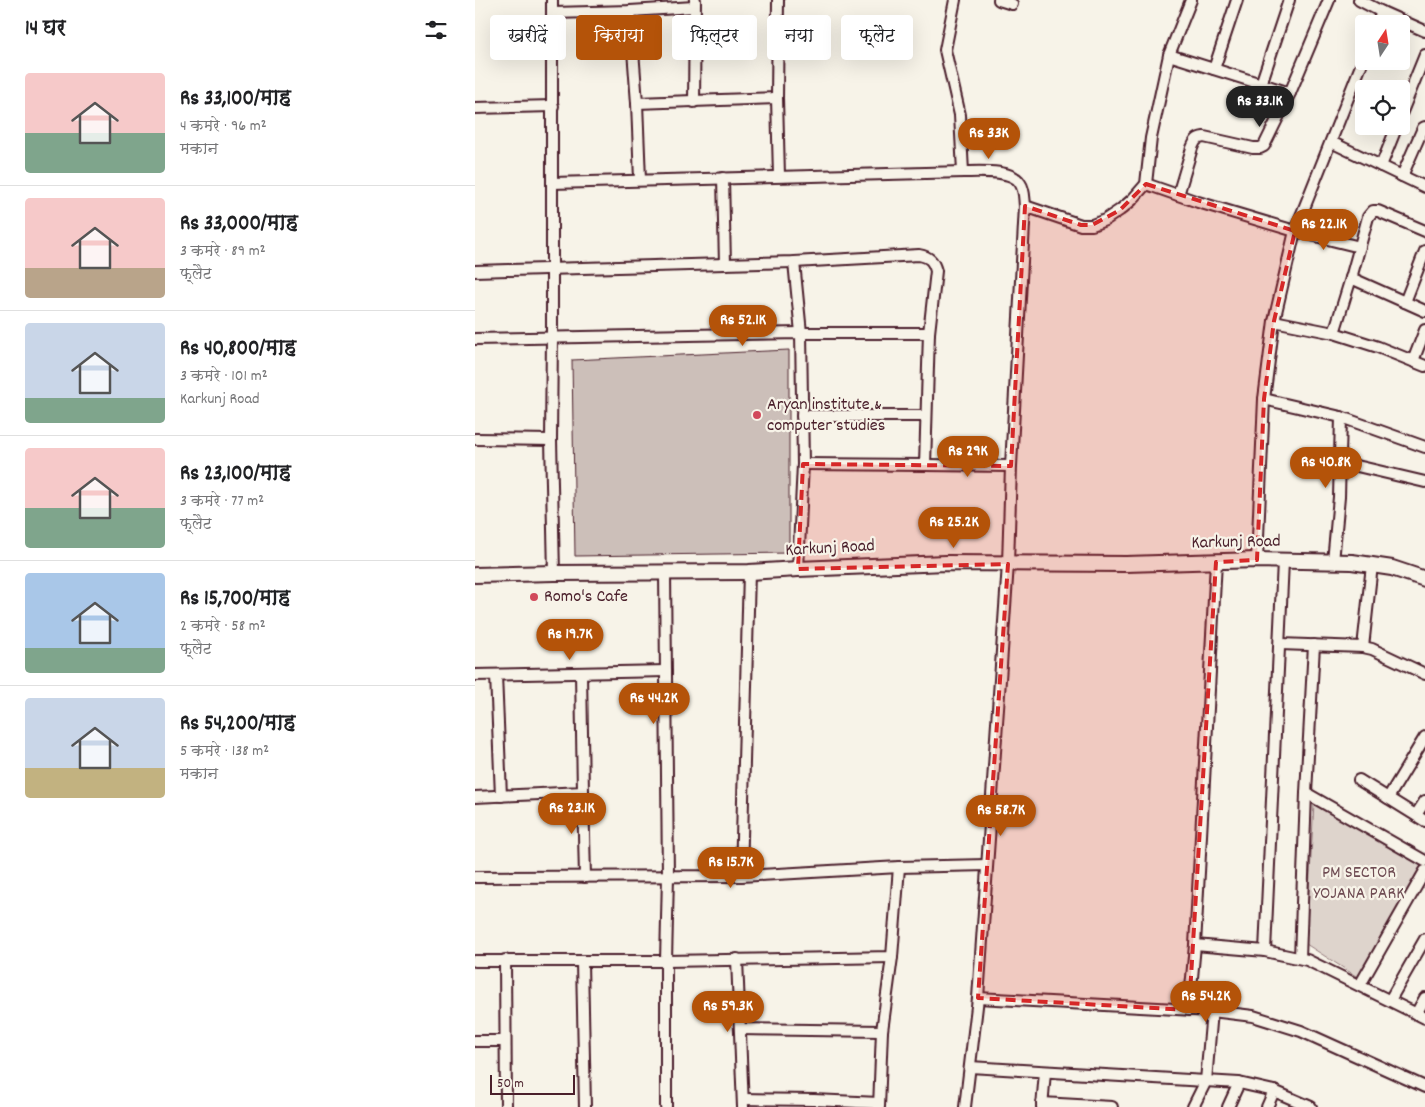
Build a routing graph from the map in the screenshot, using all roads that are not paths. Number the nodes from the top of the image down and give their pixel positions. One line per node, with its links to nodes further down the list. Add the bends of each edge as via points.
1 (552, 0): 14 (street)
2 (778, 0): 24 (street)
3 (955, 0): 33 (street, via 945,50 960,115)
4 (999, 0): 11 (street)
5 (1191, 0): 17 (street)
6 (1237, 0): 19 (street)
7 (1289, 0): 21 (street)
8 (1329, 0): 23 (street)
9 (1365, 1): 13 (street)
10 (695, 4): 12 (street); 25 (street)
11 (1011, 4)
12 (630, 11): 14 (street); 26 (street)
13 (1382, 12): 15 (street); 16 (street)
14 (553, 13): 27 (street)
15 (1381, 15)
16 (1425, 31)
17 (1169, 55): 19 (street); 39 (street, via 1151,138)
18 (1425, 55): 22 (street)
19 (1214, 69): 21 (street)
20 (1359, 70): 31 (street)
21 (1261, 84): 23 (street)
22 (1410, 92)
23 (1290, 93): 41 (street, via 1265,146 1253,148 1204,136 1198,138)
24 (777, 98): 25 (street); 34 (street)
25 (694, 102): 26 (street)
26 (637, 103): 37 (street)
27 (553, 106): 28 (street); 38 (street)
28 (475, 108)
29 (1425, 127): 35 (street)
30 (1393, 135): 32 (street)
31 (1331, 142): 32 (street); 43 (street)
32 (1381, 166): 35 (street)
33 (963, 172): 34 (street); 42 (street, via 1009,175 1019,180)
34 (779, 176): 36 (street)
35 (1402, 176): 40 (street)
36 (723, 178): 37 (street); 48 (street)
37 (640, 180): 38 (street)
38 (552, 183): 49 (street)
39 (1146, 184): 41 (street); 42 (street, via 1120,210 1092,225 1081,225)
40 (1425, 187)
41 (1178, 195): 43 (street)
42 (1025, 206): 73 (street)
43 (1295, 230): 45 (street); 54 (street)
44 (1425, 231): 45 (street, via 1373,211)
45 (1360, 247): 51 (street)
46 (1425, 251): 52 (street)
47 (794, 262): 48 (street); 56 (street, via 928,257 935,271); 58 (street)
48 (725, 264): 49 (street)
49 (552, 268): 50 (street); 59 (street)
50 (475, 271)
51 (1351, 278): 52 (street); 57 (street)
52 (1405, 302): 53 (street)
53 (1425, 311)
54 (1275, 321): 57 (street); 63 (street)
55 (1425, 330): 61 (street)
56 (929, 332): 58 (street); 65 (street)
57 (1334, 332): 61 (street)
58 (801, 333): 59 (street); 64 (street)
59 (553, 337): 60 (street); 68 (street)
60 (475, 339)
61 (1413, 361): 62 (street)
62 (1425, 366)
63 (1264, 399): 66 (street); 75 (street)
64 (802, 416): 65 (street); 71 (street)
65 (927, 416): 72 (street)
66 (1341, 417): 69 (street); 70 (street)
67 (475, 439): 68 (street)
68 (551, 440): 83 (street)
69 (1425, 447)
70 (1340, 462): 74 (street); 78 (street)
71 (803, 464): 72 (street); 81 (street)
72 (925, 465): 73 (street)
73 (1011, 466): 79 (street)
74 (1425, 482)
75 (1257, 560): 76 (street, Karkunj Road); 77 (street, Karkunj Road)
76 (1283, 561): 78 (street, Karkunj Road); 87 (street)
77 (1216, 562): 79 (street, Karkunj Road); 113 (street)
78 (1333, 562): 80 (street, Karkunj Road)
79 (1008, 564): 81 (street, Karkunj Road); 105 (street)
80 (1372, 565): 86 (street, Karkunj Road); 89 (street)
81 (798, 568): 82 (street, Karkunj Road)
82 (749, 572): 84 (street, Karkunj Road); 109 (street)
83 (554, 573): 84 (street, Karkunj Road); 85 (street, Karkunj Road)
84 (665, 573): 90 (street)
85 (475, 575)
86 (1425, 579)
87 (1280, 644): 88 (street); 114 (street)
88 (1314, 645): 89 (street); 98 (street)
89 (1363, 647): 92 (street)
90 (666, 671): 91 (street); 108 (street)
91 (581, 673): 93 (street); 97 (street)
92 (1425, 674)
93 (495, 675): 94 (street); 99 (street)
94 (475, 676)
95 (1425, 737): 101 (street)
96 (1359, 780): 101 (street)
97 (583, 792): 99 (street); 111 (street)
98 (1306, 793): 104 (street); 116 (street)
99 (501, 796): 100 (street)
100 (475, 797)
101 (1388, 798): 103 (street)
102 (1425, 801): 103 (street)
103 (1421, 818)
104 (1425, 862)
105 (987, 865): 106 (street); 123 (street)
106 (899, 867): 109 (street); 115 (street)
107 (1425, 871): 122 (street)
108 (668, 876): 109 (street); 111 (street); 120 (street)
109 (741, 876)
110 (475, 877): 111 (street)
111 (585, 877)
112 (1425, 939): 125 (street)
113 (1195, 944): 114 (street); 126 (street)
114 (1265, 951): 116 (street)
115 (892, 957): 117 (street); 130 (street)
116 (1300, 958): 122 (street)
117 (737, 959): 120 (street); 129 (street)
118 (505, 960): 119 (street); 121 (street); 132 (street)
119 (475, 961)
120 (666, 961): 121 (street); 145 (street)
121 (582, 962): 144 (street)
122 (1360, 985): 125 (street)
123 (978, 998): 126 (street); 133 (street)
124 (1425, 998): 128 (street)
125 (1390, 1000): 128 (street)
126 (1189, 1010): 127 (street)
127 (1212, 1011): 135 (street); 137 (street, via 1253,1016 1301,1031)
128 (1420, 1016)
129 (740, 1029): 130 (street); 139 (street)
130 (882, 1031): 140 (street)
131 (475, 1041): 132 (street)
132 (505, 1041): 143 (street)
133 (969, 1068): 134 (street); 146 (street)
134 (1045, 1072): 135 (street); 141 (street)
135 (1206, 1081): 136 (street); 148 (street)
136 (1239, 1083): 138 (street); 149 (street)
137 (1425, 1087)
138 (1274, 1091): 142 (street); 150 (street)
139 (743, 1103): 140 (street, via 814,1100)
140 (879, 1105)
141 (1042, 1105): 147 (street)
142 (1305, 1106)
143 (505, 1107)
144 (585, 1107)
145 (666, 1107)
146 (965, 1107)
147 (1112, 1107)
148 (1193, 1107)
149 (1228, 1107)
150 (1267, 1107)

